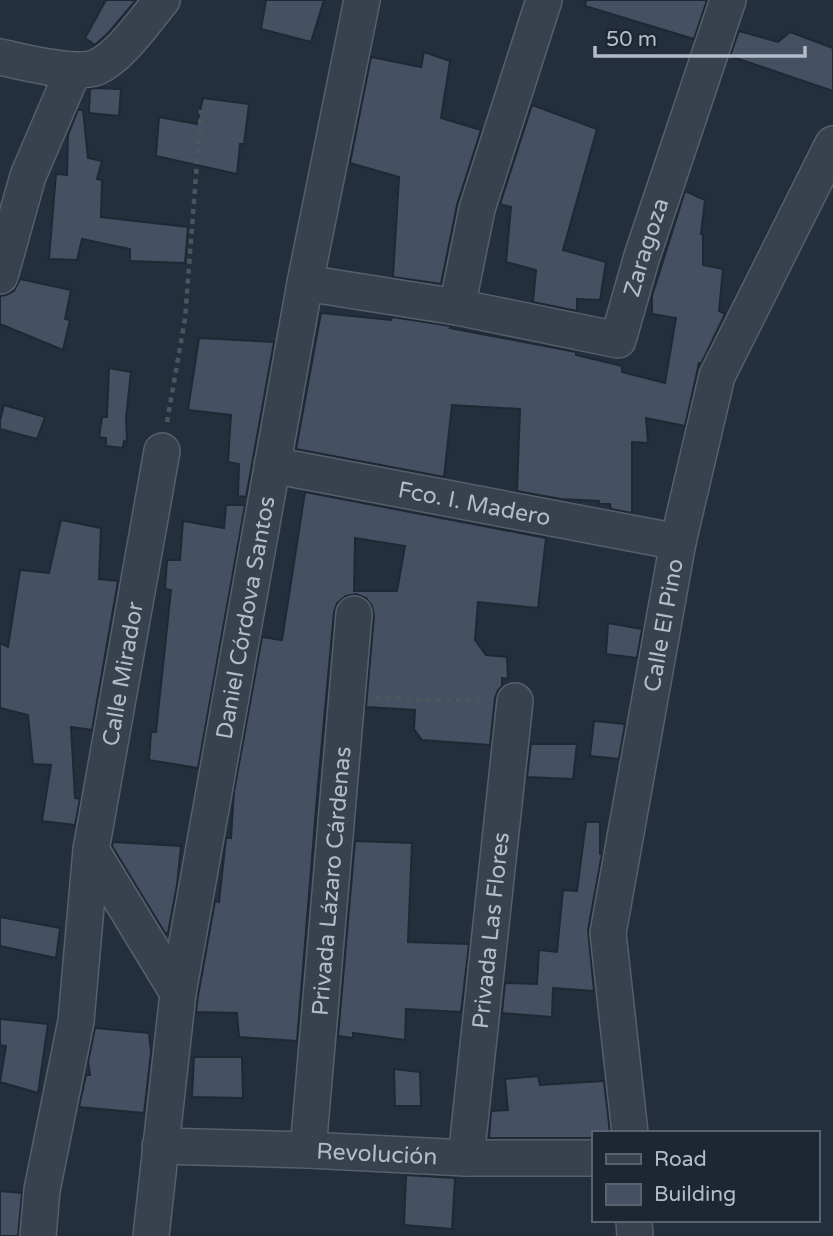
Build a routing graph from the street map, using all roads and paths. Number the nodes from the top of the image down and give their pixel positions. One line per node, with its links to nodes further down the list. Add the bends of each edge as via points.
1 (162, 0): 6 (street, via 116,54 96,67)
2 (362, 0): 10 (street, Daniel Córdova Santos)
3 (544, 0): 11 (street, via 477,209)
4 (728, 0): 11 (street, Zaragoza, via 618,340)
5 (0, 57): 6 (street)
6 (73, 71): 9 (street, via 28,176)
7 (201, 110): 12 (path, via 185,319)
8 (833, 144): 14 (street, Calle El Pino, via 717,376)
9 (0, 276)
10 (305, 283): 11 (street, Zaragoza); 13 (street, Daniel Córdova Santos)
11 (457, 307)
12 (162, 450): 18 (street, Calle Mirador)
13 (272, 465): 14 (street, Fco. I. Madero); 19 (street, Daniel Córdova Santos)
14 (678, 542): 20 (street, Calle El Pino, via 608,933)
15 (354, 614): 16 (street, Privada Lázaro Cárdenas)
16 (347, 697): 17 (path); 22 (street, Privada Lázaro Cárdenas)
17 (514, 701): 23 (street, Privada Las Flores)
18 (91, 850): 19 (street); 25 (street, Calle Mirador, via 76,1021 42,1190)
19 (178, 993): 21 (street, Daniel Córdova Santos)
20 (630, 1131)
21 (160, 1146): 22 (street, Revolución); 26 (street, Daniel Córdova Santos)
22 (307, 1150): 23 (street, Revolución)
23 (466, 1158): 24 (street, Revolución)
24 (592, 1158)
25 (38, 1236)
26 (151, 1236)

